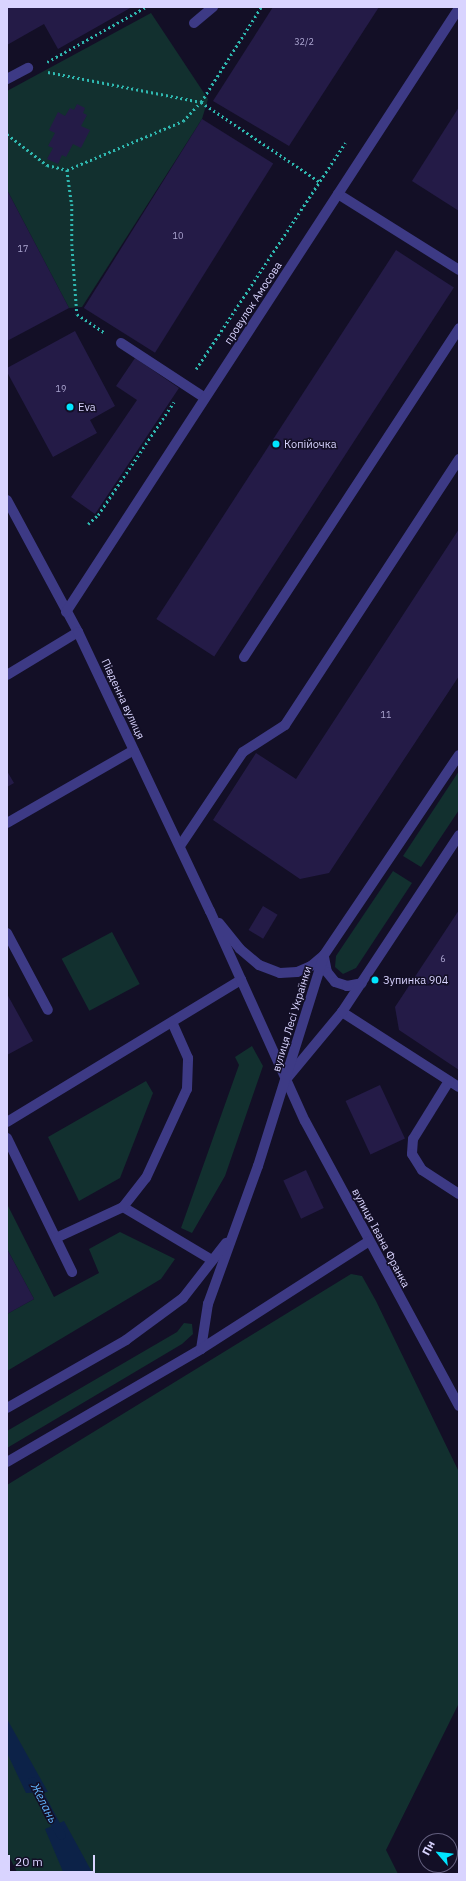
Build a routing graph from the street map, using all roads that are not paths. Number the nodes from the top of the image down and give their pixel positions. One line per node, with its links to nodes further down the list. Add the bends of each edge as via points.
1 (213, 7): 3 (street)
2 (459, 8): 6 (street, провулок Амосова)
3 (194, 23)
4 (28, 68): 5 (street)
5 (7, 79)
6 (338, 194): 7 (street); 10 (street, провулок Амосова)
7 (459, 270)
8 (459, 328): 15 (street)
9 (121, 343): 10 (street)
10 (205, 398): 13 (street, провулок Амосова)
11 (459, 459): 21 (street, via 285,725 243,752)
12 (7, 500): 13 (street, Південна вулиця)
13 (66, 612): 14 (street, Південна вулиця)
14 (78, 632): 16 (street); 17 (street, Південна вулиця)
15 (244, 657)
16 (7, 675)
17 (134, 750): 19 (street); 21 (street, Південна вулиця)
18 (459, 755): 24 (street, вулиця Лесі Українки)
19 (7, 823)
20 (459, 835): 26 (street, вулиця Лесі Українки)
21 (180, 846): 22 (street, Південна вулиця)
22 (210, 911): 24 (street, Південна вулиця, via 240,949 259,965 280,973 297,972 311,966); 25 (street, Південна вулиця)
23 (7, 933): 27 (street)
24 (324, 955): 26 (street, via 327,972 334,982 347,986); 30 (street, вулиця Лесі Українки)
25 (241, 980): 29 (street); 30 (street, Південна вулиця)
26 (362, 983): 28 (street, вулиця Лесі Українки)
27 (48, 1010)
28 (342, 1012): 30 (street, вулиця Лесі Українки); 31 (street)
29 (172, 1022): 33 (street); 36 (street, via 188,1058 187,1089 146,1178)
30 (285, 1080): 37 (street, via 258,1166); 39 (street, вулиця Івана Франка)
31 (449, 1081): 32 (street); 35 (street, via 413,1139 412,1154 422,1170)
32 (459, 1087)
33 (7, 1122)
34 (7, 1138): 38 (street)
35 (459, 1194)
36 (123, 1207): 38 (street); 40 (street)
37 (231, 1236): 40 (street); 42 (street, via 208,1304)
38 (56, 1238): 41 (street)
39 (369, 1241): 42 (street); 43 (street, вулиця Івана Франка)
40 (212, 1260): 44 (street, via 184,1298 126,1340)
41 (72, 1272)
42 (201, 1349): 45 (street)
43 (459, 1406)
44 (7, 1408)
45 (7, 1462)

